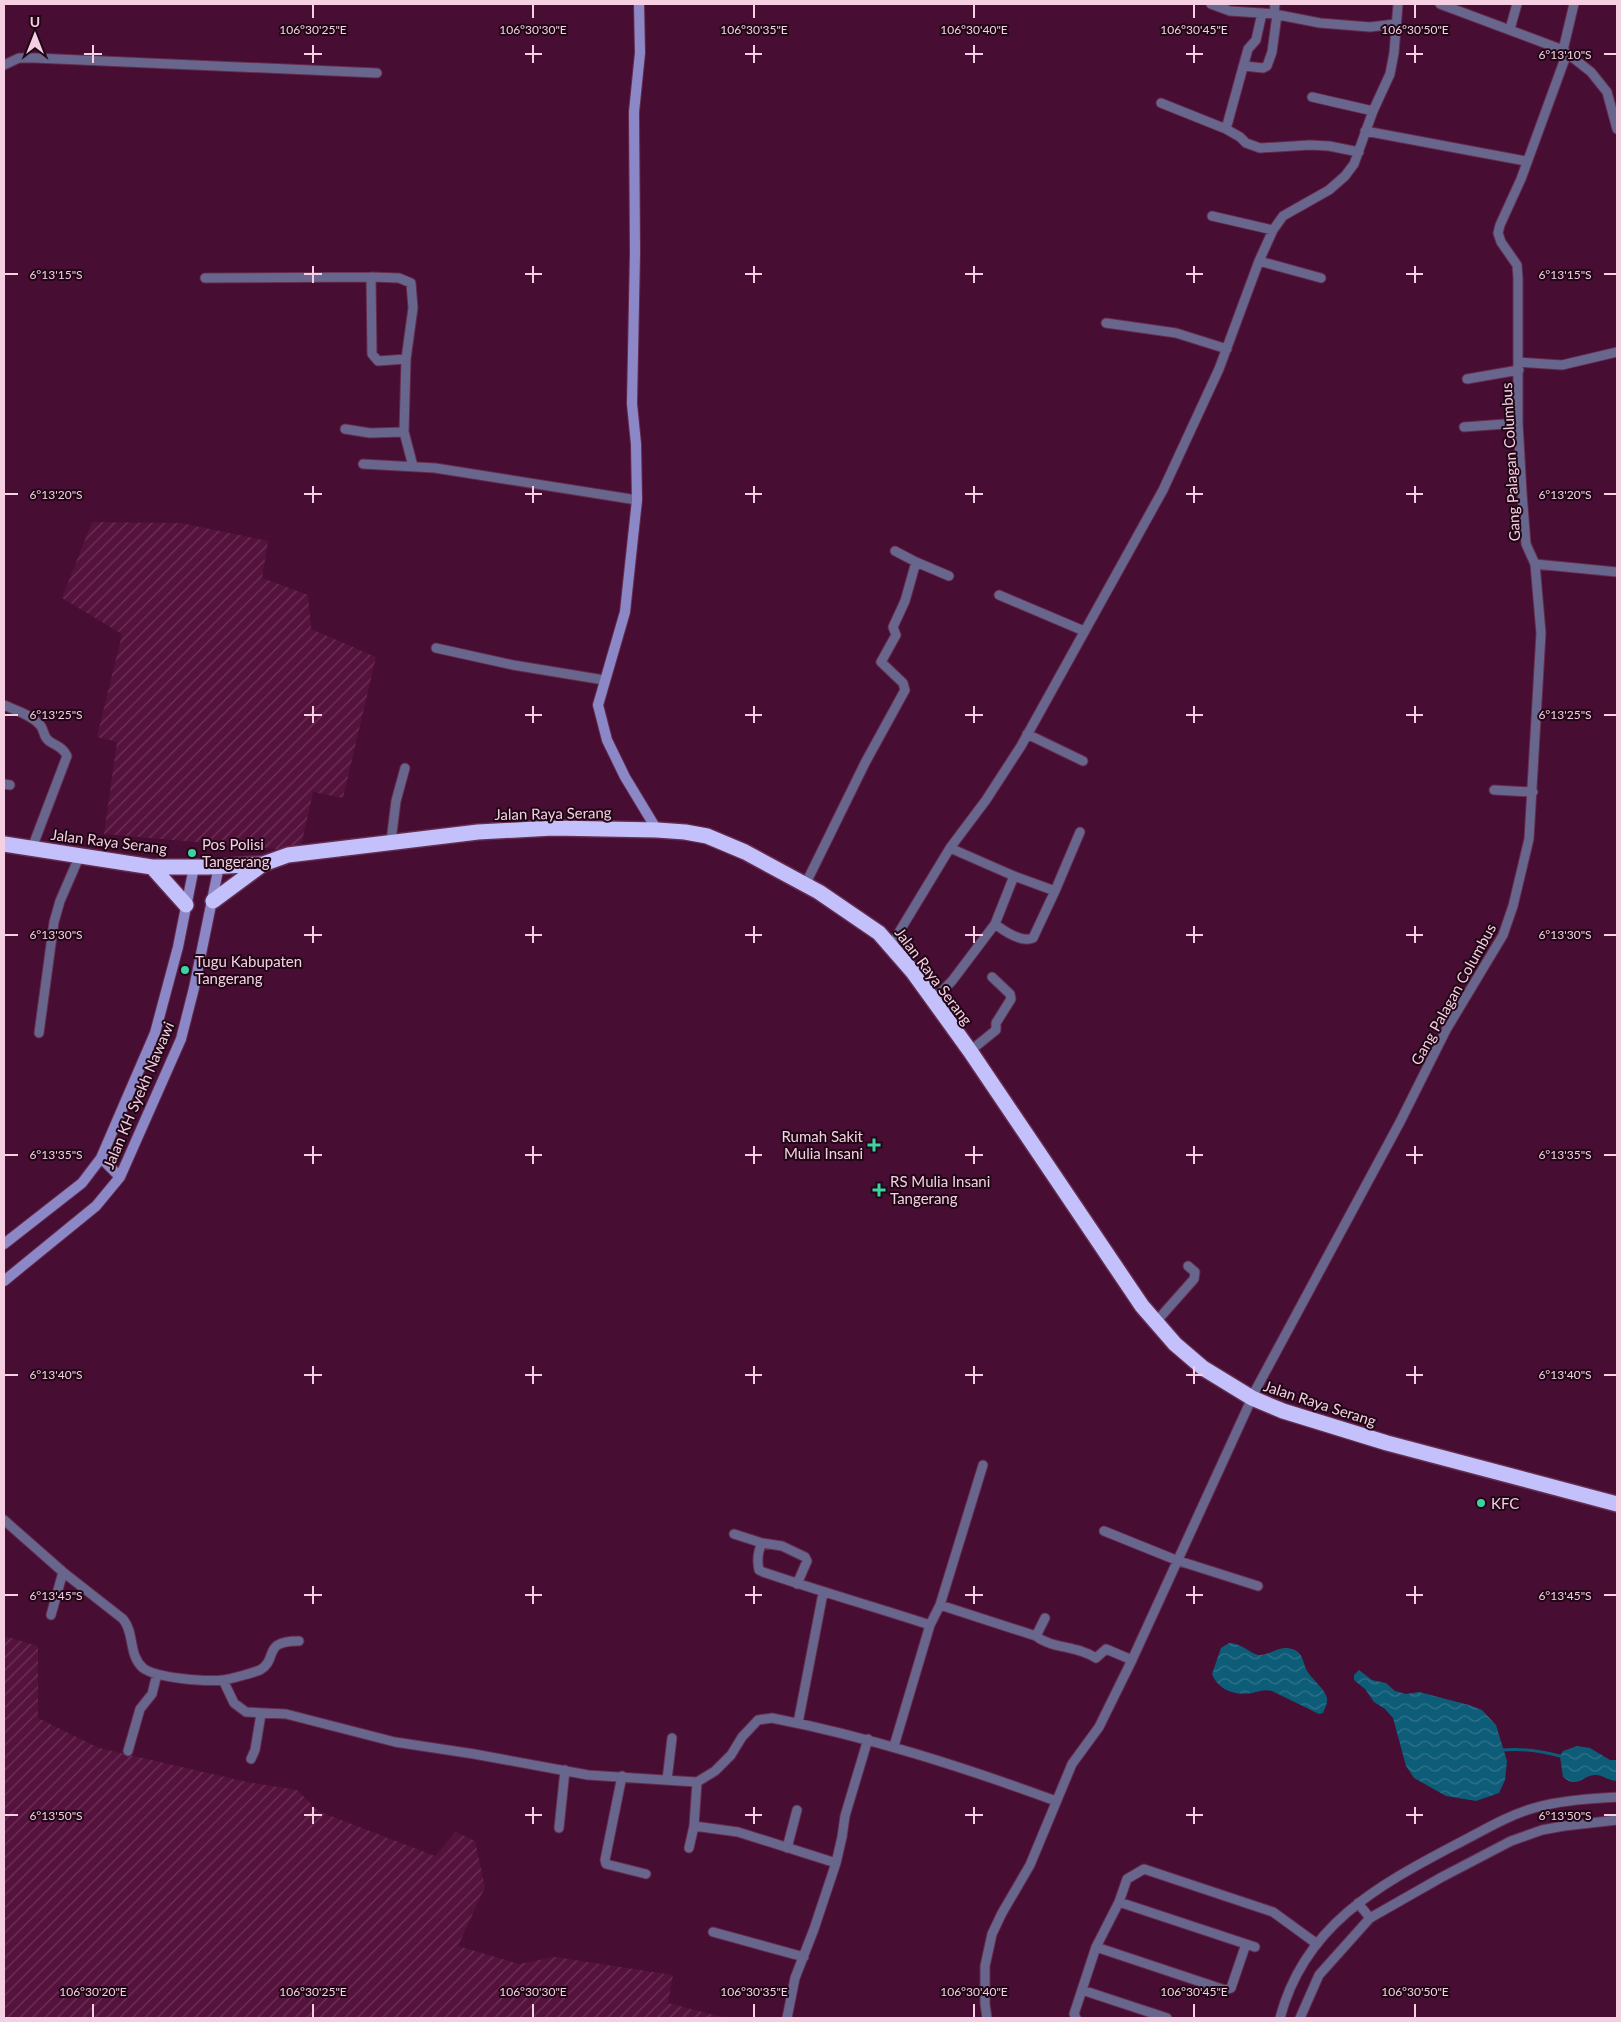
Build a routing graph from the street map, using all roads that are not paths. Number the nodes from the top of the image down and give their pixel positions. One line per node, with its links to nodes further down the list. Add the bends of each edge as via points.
1 (639, 4): 42 (main road, via 640,53 634,112 632,404)
2 (1211, 4): 8 (street, via 1230,11)
3 (1275, 4): 9 (street)
4 (1398, 4): 10 (street)
5 (1440, 4): 11 (street)
6 (1517, 4): 11 (street)
7 (1574, 4): 12 (street, Gang Palagan Columbus)
8 (1262, 13): 9 (street); 14 (street, via 1256,40 1248,49)
9 (1275, 14): 10 (street, via 1320,23 1370,27); 14 (street, via 1272,52 1266,66)
10 (1395, 24): 18 (street, via 1390,74)
11 (1510, 29): 12 (street)
12 (1565, 51): 19 (street, via 1591,72 1607,92); 23 (street, Gang Palagan Columbus)
13 (4, 65): 15 (street, via 18,58 35,58)
14 (1244, 66): 20 (street)
15 (377, 73)
16 (1312, 97): 18 (street)
17 (1161, 103): 20 (street)
18 (1373, 111): 21 (street)
19 (1617, 128)
20 (1226, 129): 22 (street, via 1260,148 1310,145)
21 (1365, 131): 22 (street); 23 (street)
22 (1359, 152): 25 (street, via 1345,176 1329,190 1284,216)
23 (1526, 161): 34 (street, Gang Palagan Columbus, via 1498,233 1517,265)
24 (1212, 216): 25 (street)
25 (1273, 230): 26 (street)
26 (1259, 261): 29 (street); 31 (street)
27 (371, 277): 28 (street); 33 (street, via 372,354 378,361); 33 (street, via 411,282 413,308)
28 (205, 278)
29 (1321, 278)
30 (1106, 323): 31 (street, via 1176,333)
31 (1227, 349): 49 (street, via 1163,490)
32 (1617, 352): 34 (street, via 1562,365)
33 (406, 359): 39 (street)
34 (1518, 366): 35 (street); 36 (street, Gang Palagan Columbus)
35 (1466, 379)
36 (1518, 423): 37 (street); 45 (street, Gang Palagan Columbus, via 1526,544)
37 (1464, 427)
38 (345, 429): 39 (street, via 370,433)
39 (404, 432): 41 (street)
40 (362, 464): 41 (street)
41 (413, 466): 42 (street)
42 (637, 500): 51 (main road, via 625,612)
43 (895, 550): 44 (street)
44 (916, 562): 47 (street); 70 (street, via 905,601 893,627 896,634 881,662 903,683 904,690)
45 (1535, 564): 46 (street); 57 (street, Gang Palagan Columbus, via 1541,633)
46 (1617, 572)
47 (949, 576)
48 (999, 595): 49 (street)
49 (1084, 631): 53 (street)
50 (436, 648): 51 (street)
51 (604, 680): 58 (main road, via 598,705 607,740)
52 (4, 705): 62 (street, via 38,722 47,740 64,750 67,756)
53 (1028, 734): 54 (street); 63 (street, via 986,800)
54 (1083, 761)
55 (405, 768): 60 (street, via 396,801)
56 (1494, 790): 57 (street)
57 (1533, 792): 86 (street, Gang Palagan Columbus, via 1530,839 1504,935 1446,1030)
58 (657, 830): 60 (highway, Jalan Raya Serang, via 545,829); 70 (highway, Jalan Raya Serang, via 707,836 746,852)
59 (1080, 832): 71 (street)
60 (391, 841): 65 (highway, Jalan Raya Serang, via 288,855)
61 (4, 844): 62 (highway, Jalan Raya Serang)
62 (32, 848): 64 (highway, Jalan Raya Serang)
63 (950, 848): 69 (street); 75 (street)
64 (80, 856): 67 (highway, Jalan Raya Serang); 78 (street, via 54,922)
65 (263, 864): 66 (highway, Jalan Raya Serang); 72 (highway)
66 (219, 866): 68 (highway, Jalan Raya Serang); 72 (main road, Jalan KH Syekh Nawawi)
67 (152, 867): 68 (highway, Jalan Raya Serang); 73 (highway)
68 (194, 867): 73 (main road, Jalan KH Syekh Nawawi)
69 (1014, 876): 71 (street); 74 (street)
70 (805, 885): 75 (highway, Jalan Raya Serang, via 880,933)
71 (1055, 891): 74 (street, via 1034,938 1026,940)
72 (213, 901): 81 (main road, Jalan KH Syekh Nawawi, via 181,1039)
73 (186, 905): 80 (main road, Jalan KH Syekh Nawawi, via 155,1033)
74 (995, 924): 77 (street, via 952,981)
75 (890, 947): 77 (highway, Jalan Raya Serang)
76 (992, 977): 79 (street, via 1012,999 996,1023 996,1030)
77 (933, 1000): 79 (highway, Jalan Raya Serang)
78 (39, 1033)
79 (970, 1051): 85 (highway, Jalan Raya Serang, via 1099,1245)
80 (100, 1158): 81 (main road); 82 (main road, Jalan KH Syekh Nawawi, via 82,1183)
81 (120, 1177): 84 (main road, Jalan KH Syekh Nawawi, via 96,1206)
82 (4, 1244)
83 (1188, 1266): 85 (street, via 1195,1272 1194,1280)
84 (4, 1281)
85 (1156, 1323): 86 (highway, Jalan Raya Serang, via 1175,1344)
86 (1254, 1394): 88 (highway, Jalan Raya Serang, via 1318,1417 1337,1428); 93 (street, Gang Palagan Columbus)
87 (983, 1465): 98 (street)
88 (1617, 1504)
89 (4, 1520): 94 (street)
90 (1104, 1531): 93 (street)
91 (734, 1534): 92 (street)
92 (762, 1543): 95 (street, via 759,1570); 95 (street, via 782,1546 805,1557 807,1561)
93 (1176, 1560): 96 (street); 104 (street, Gang Palagan Columbus)
94 (63, 1572): 99 (street); 105 (street, via 123,1620 130,1630 137,1660 144,1669)
95 (797, 1584): 97 (street)
96 (1258, 1586)
97 (822, 1592): 101 (street); 108 (street)
98 (940, 1605): 101 (street); 102 (street)
99 (51, 1615)
100 (1045, 1618): 102 (street)
101 (930, 1626): 111 (street)
102 (1036, 1636): 104 (street, via 1048,1644 1058,1644 1096,1658 1106,1649)
103 (299, 1641): 106 (street, via 277,1644 260,1669)
104 (1132, 1660): 119 (street, Gang Palagan Columbus, via 1099,1727 1072,1764)
105 (158, 1674): 106 (street); 112 (street, via 152,1694 140,1709)
106 (223, 1680): 107 (street, via 234,1703 246,1712)
107 (261, 1714): 113 (street, via 256,1750); 114 (street, via 286,1714 395,1742)
108 (798, 1723): 110 (street); 117 (street, via 772,1718 758,1720 731,1755)
109 (672, 1738): 116 (street)
110 (868, 1739): 111 (street); 126 (street, via 845,1816)
111 (894, 1746): 119 (street)
112 (128, 1751)
113 (251, 1759)
114 (565, 1770): 115 (street, via 588,1775); 123 (street)
115 (622, 1776): 116 (street); 127 (street, via 605,1860 612,1867)
116 (667, 1780): 117 (street)
117 (697, 1782): 122 (street)
118 (1617, 1797): 129 (street, via 1557,1803 1510,1817 1411,1869)
119 (1056, 1801): 137 (street, Gang Palagan Columbus, via 1030,1865 992,1934 985,1966)
120 (797, 1810): 125 (street)
121 (1617, 1820): 130 (street, via 1542,1830 1511,1841)
122 (694, 1826): 124 (street); 125 (street, via 738,1832)
123 (559, 1828)
124 (689, 1848)
125 (787, 1848): 126 (street)
126 (836, 1863): 134 (street)
127 (646, 1874)
128 (1119, 1902): 132 (street, via 1127,1879 1144,1869 1273,1912); 133 (street); 133 (street, via 1250,1946 1231,1988 1225,1990)
129 (1358, 1902): 130 (street); 132 (street)
130 (1370, 1918): 141 (street, via 1319,1975)
131 (713, 1932): 134 (street)
132 (1317, 1944): 140 (street, via 1304,1959)
133 (1096, 1947): 135 (street)
134 (804, 1957): 136 (street, via 795,1978)
135 (1082, 1990): 138 (street, via 1074,2014); 139 (street)
136 (787, 2018)
137 (987, 2018)
138 (1076, 2018)
139 (1167, 2018)
140 (1280, 2018)
141 (1300, 2018)

